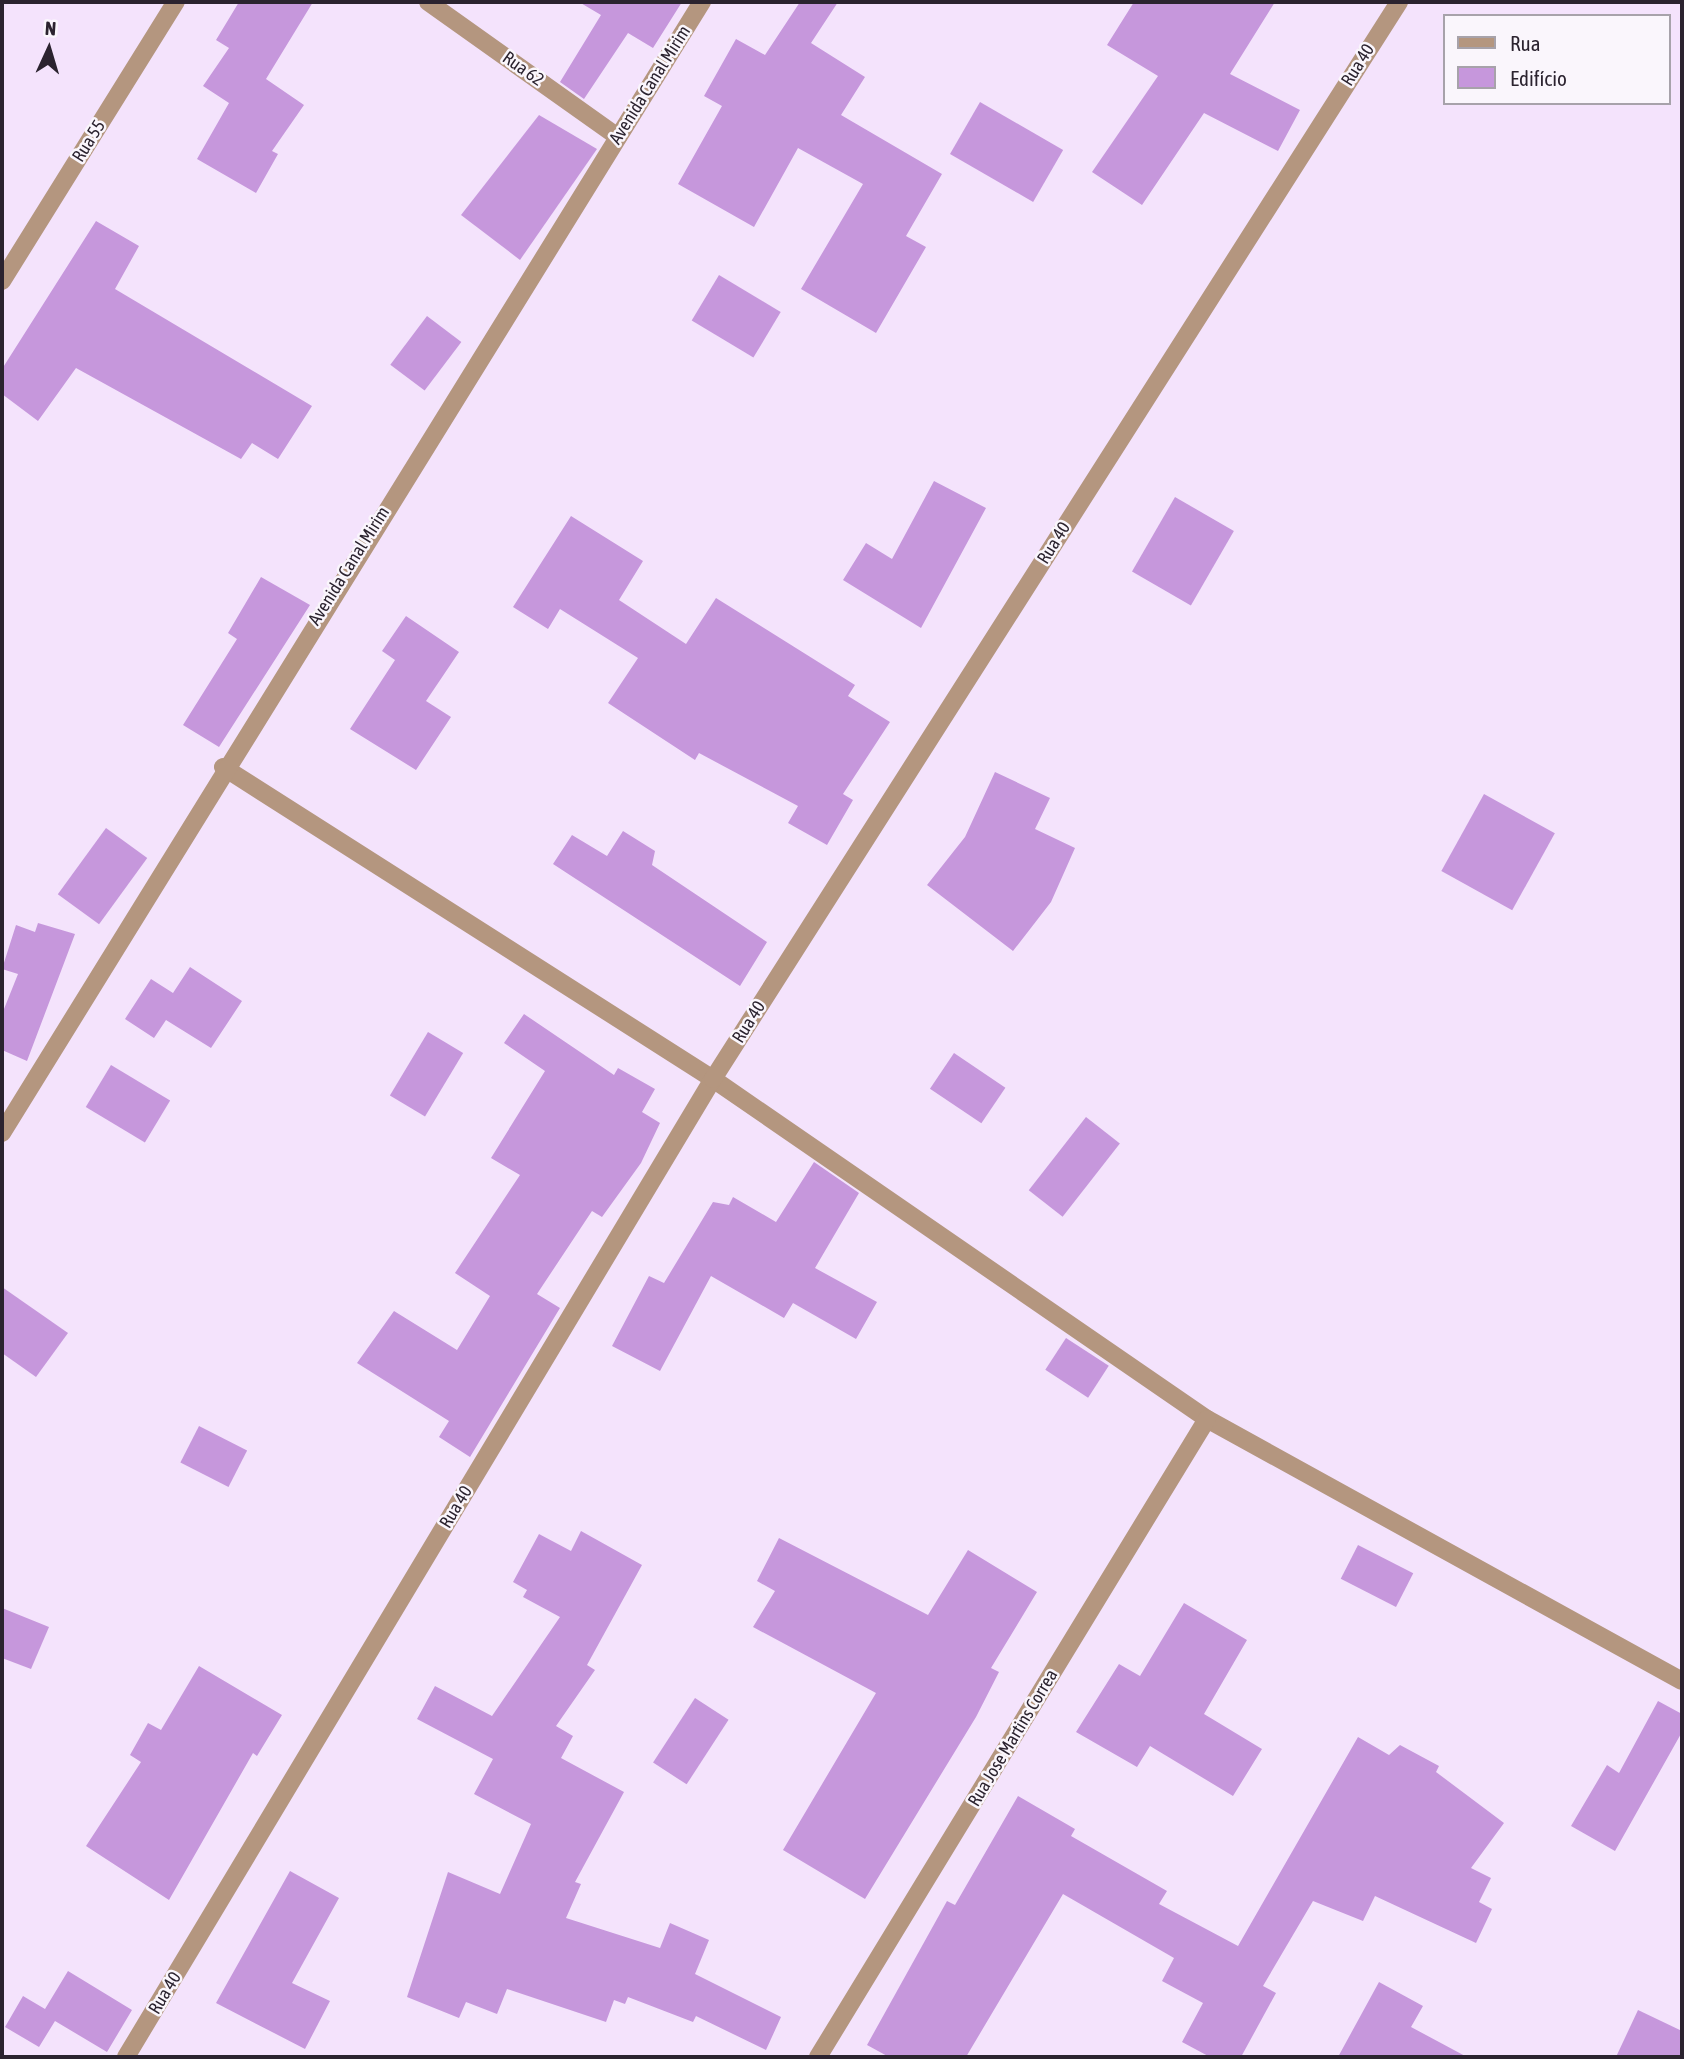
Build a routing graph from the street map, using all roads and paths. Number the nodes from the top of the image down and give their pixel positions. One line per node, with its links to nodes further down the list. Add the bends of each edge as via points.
1 (176, 2): 6 (street, Rua 55)
2 (428, 2): 5 (street, Rua 62)
3 (702, 2): 5 (street, Avenida Canal Mirim)
4 (1399, 2): 8 (street, Rua 40)
5 (618, 137): 7 (street, Avenida Canal Mirim)
6 (2, 281)
7 (223, 767): 8 (street); 9 (street, Avenida Canal Mirim)
8 (713, 1079): 10 (street); 12 (street, Rua 40)
9 (2, 1133)
10 (1207, 1419): 11 (street); 13 (street, Rua Jose Martins Correa)
11 (1682, 1681)
12 (126, 2057)
13 (818, 2057)

